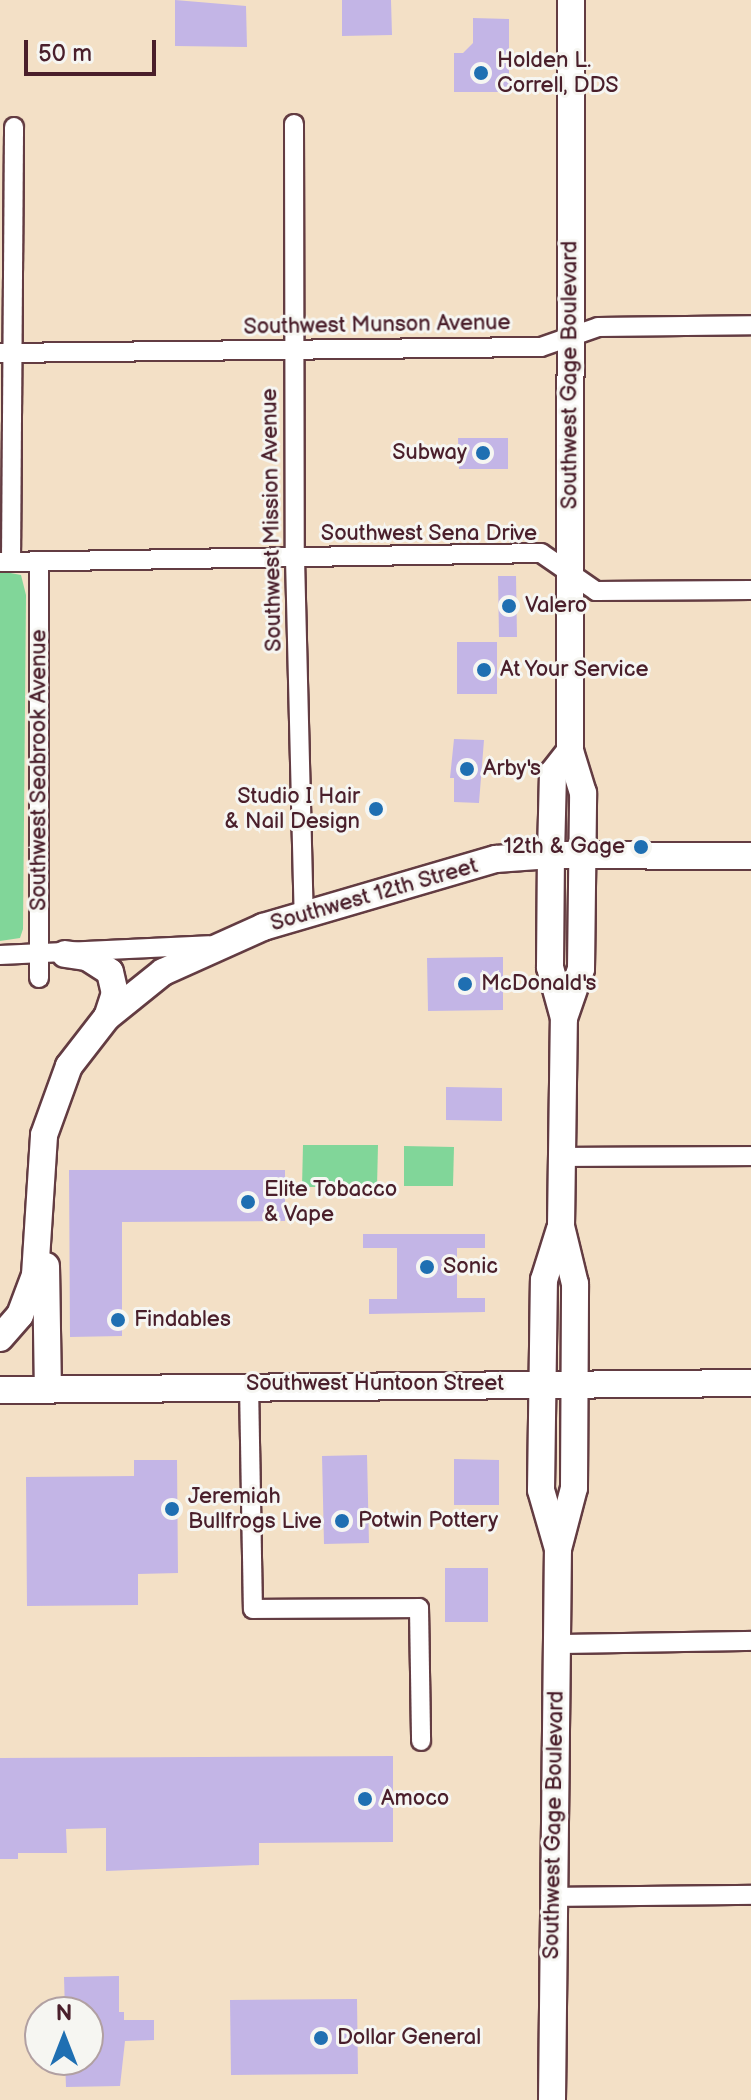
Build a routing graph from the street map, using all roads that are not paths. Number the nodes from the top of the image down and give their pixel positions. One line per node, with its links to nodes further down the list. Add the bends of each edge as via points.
1 (571, 0): 5 (main road, Southwest Gage Boulevard)
2 (294, 124): 6 (street, Southwest Mission Avenue)
3 (14, 127): 7 (street)
4 (751, 325): 5 (street, Southwest Munson Avenue, via 598,327)
5 (570, 336): 6 (street, Southwest Munson Avenue, via 541,347); 11 (main road, Southwest Gage Boulevard)
6 (294, 350): 7 (street, Southwest Munson Avenue); 8 (street, Southwest Mission Avenue)
7 (6, 353): 10 (street)
8 (295, 558): 9 (street, Southwest Sena Drive); 11 (street, Southwest Sena Drive, via 541,553); 17 (street, Southwest Mission Avenue)
9 (39, 561): 10 (street, Southwest Sena Drive); 19 (street, Southwest Seabrook Avenue)
10 (6, 562)
11 (569, 571): 12 (street, Southwest Sena Drive, via 596,591); 13 (main road, Southwest Gage Boulevard)
12 (751, 590)
13 (570, 751): 14 (main road, Southwest Gage Boulevard, via 583,793); 15 (main road, Southwest Gage Boulevard, via 553,773)
14 (583, 854): 15 (main road, Southwest 12th Street); 16 (main road, Southwest 12th Street); 23 (main road, Southwest Gage Boulevard, via 581,969)
15 (551, 855): 17 (main road, Southwest 12th Street, via 496,859); 23 (main road, Southwest Gage Boulevard, via 550,967)
16 (751, 856)
17 (304, 914): 18 (main road, Southwest 12th Street)
18 (229, 942): 19 (street, Southwest 12th Street); 22 (main road, via 163,972)
19 (52, 954): 20 (street, Southwest 12th Street); 21 (street, Southwest Seabrook Avenue); 22 (main road, via 87,957 110,972 115,993)
20 (0, 955)
21 (39, 978)
22 (107, 1017): 26 (main road, via 85,1039 59,1088 44,1135)
23 (564, 1018): 25 (main road, Southwest Gage Boulevard)
24 (751, 1156): 25 (street)
25 (561, 1157): 27 (main road, Southwest Gage Boulevard)
26 (41, 1171): 28 (main road, via 35,1275 20,1315); 33 (main road)
27 (561, 1226): 31 (main road, Southwest Gage Boulevard, via 544,1280); 32 (main road, Southwest Gage Boulevard, via 575,1284)
28 (0, 1338)
29 (751, 1383): 32 (main road, Southwest Huntoon Street)
30 (249, 1384): 31 (main road, Southwest Huntoon Street); 33 (main road, Southwest Huntoon Street); 38 (street, via 253,1609 419,1608)
31 (543, 1384): 32 (main road, Southwest Huntoon Street); 35 (main road, Southwest Gage Boulevard, via 541,1490)
32 (574, 1384): 35 (main road, Southwest Gage Boulevard, via 574,1488)
33 (48, 1388): 34 (main road, Southwest Huntoon Street)
34 (0, 1390)
35 (558, 1549): 37 (main road, Southwest Gage Boulevard)
36 (751, 1641): 37 (street)
37 (556, 1644): 40 (main road, Southwest Gage Boulevard)
38 (421, 1741)
39 (751, 1895): 40 (street)
40 (553, 1897): 41 (main road, Southwest Gage Boulevard)
41 (552, 2100)

